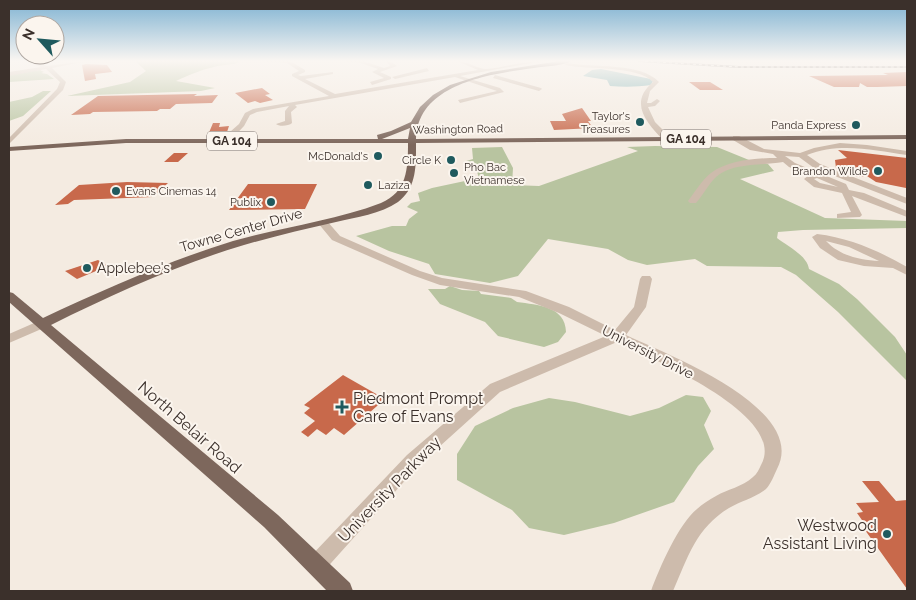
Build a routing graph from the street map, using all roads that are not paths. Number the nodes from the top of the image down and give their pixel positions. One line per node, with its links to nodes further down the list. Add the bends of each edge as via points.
1 (60, 89): 24 (street)
2 (321, 89): 8 (street)
3 (378, 89): 8 (street)
4 (449, 89): 15 (main road, via 431,99)
5 (454, 89): 17 (main road, via 435,101 422,117)
6 (493, 89): 9 (street, via 501,92)
7 (650, 89): 12 (street, via 644,96)
8 (334, 96): 13 (street)
9 (460, 101)
10 (657, 101): 12 (street)
11 (279, 106): 13 (street); 14 (street); 22 (street, via 249,112 242,125)
12 (644, 106): 20 (street, via 656,128)
13 (293, 108): 16 (street, via 288,111 293,123)
14 (240, 111)
15 (414, 123): 23 (main road, via 394,133); 26 (main road, Towne Center Drive, via 410,137)
16 (280, 124)
17 (418, 131): 21 (main road); 26 (main road)
18 (907, 137): 19 (main road, Washington Road / GA 104)
19 (736, 138): 20 (main road, Washington Road / GA 104); 28 (street, via 753,148)
20 (667, 139): 21 (main road, Washington Road / GA 104)
21 (455, 140): 26 (main road, Washington Road / GA 104)
22 (226, 141): 23 (main road, GA 104); 25 (main road, GA 104)
23 (352, 141): 26 (main road, GA 104, via 387,141)
24 (9, 142)
25 (66, 144): 27 (main road, GA 104); 31 (main road, via 32,150)
26 (413, 146): 40 (main road, Towne Center Drive, via 409,184 395,200)
27 (9, 149)
28 (775, 153): 30 (street); 32 (street)
29 (907, 153): 30 (street, via 835,146 816,148)
30 (801, 155): 35 (street, via 817,166)
31 (9, 159)
32 (785, 160): 33 (street, via 816,174 808,179 817,184); 34 (street, via 760,161 722,170 714,174)
33 (846, 191): 36 (street); 37 (street)
34 (693, 201)
35 (907, 201)
36 (907, 214)
37 (857, 215): 38 (street); 39 (street)
38 (840, 216)
39 (868, 219)
40 (323, 223): 44 (main road, Towne Center Drive, via 181,262); 45 (street, University Drive, via 336,238 416,273 522,294)
41 (904, 269): 41 (street, via 874,252 818,237 832,252 844,258)
42 (646, 279): 45 (street, University Parkway, via 640,307)
43 (9, 296): 44 (main road, North Belair Road)
44 (41, 324): 46 (street); 47 (main road, North Belair Road, via 271,521)
45 (618, 336): 47 (street, University Parkway, via 495,388 413,460); 49 (street, University Drive, via 713,384 743,403 766,428 772,443 774,458 761,482 703,515 690,532)
46 (9, 339)
47 (316, 565): 48 (main road, North Belair Road)
48 (342, 591)
49 (662, 591)

